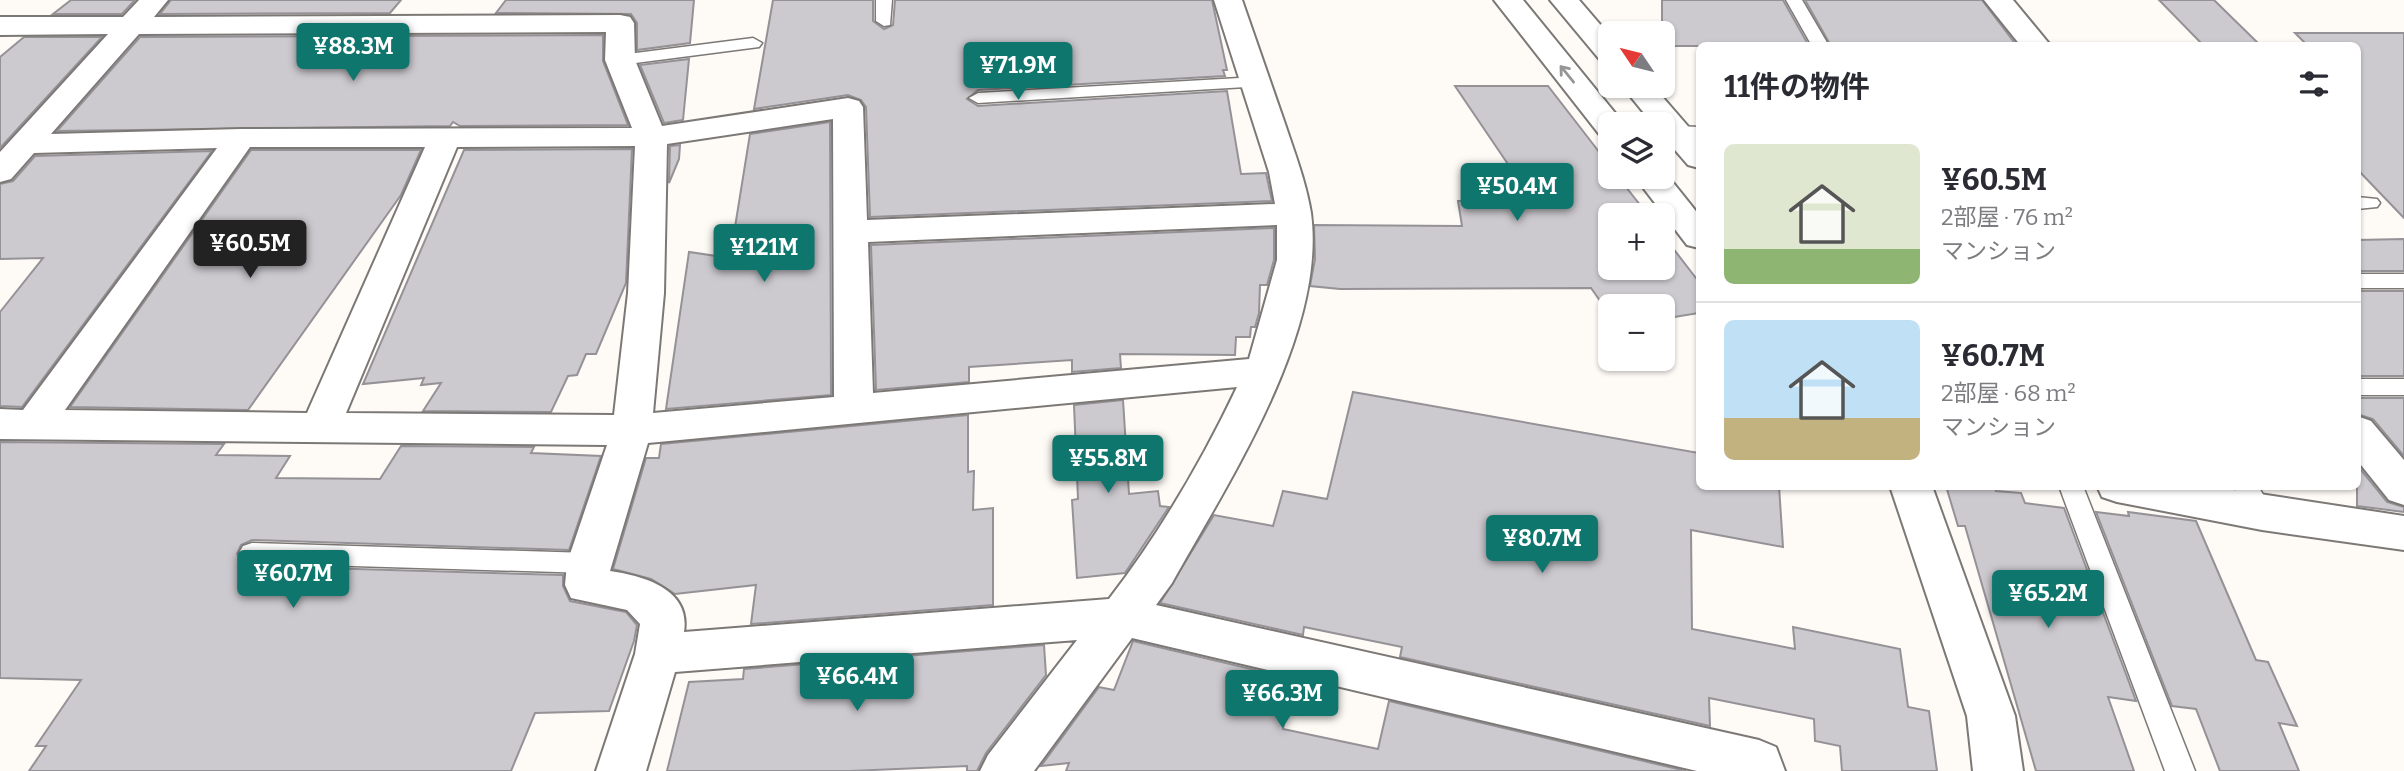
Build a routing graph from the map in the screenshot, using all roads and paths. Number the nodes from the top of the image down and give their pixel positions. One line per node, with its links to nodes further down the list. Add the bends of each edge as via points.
1 (154, 0): 11 (street)
2 (884, 0): 9 (lane)
3 (1228, 0): 17 (street)
4 (1508, 0): 20 (street, one-way to 4)
5 (1564, 0): 12 (street)
6 (1794, 0): 13 (lane)
7 (1998, 0): 14 (street)
8 (622, 12): 11 (street); 16 (street)
9 (884, 21)
10 (0, 26): 11 (street)
11 (130, 27): 22 (street)
12 (1598, 40)
13 (1819, 42)
14 (2034, 42)
15 (753, 43): 16 (lane)
16 (620, 60): 24 (street)
17 (1257, 82): 18 (lane); 29 (street)
18 (978, 98)
19 (1650, 98): 21 (street)
20 (1598, 112)
21 (1688, 132): 26 (street)
22 (23, 133): 25 (street); 27 (street)
23 (445, 137): 24 (street); 25 (street); 39 (street)
24 (652, 137): 30 (street, via 848,107); 40 (street, via 646,293)
25 (241, 138): 38 (street)
26 (1696, 151)
27 (0, 172)
28 (1661, 189): 31 (street)
29 (1294, 214): 30 (street); 34 (street, via 1294,260)
30 (851, 232): 37 (street)
31 (1696, 233)
32 (2361, 281): 33 (lane)
33 (2404, 281)
34 (1264, 371): 37 (street); 50 (street, via 1236,432 1157,570)
35 (2361, 387): 36 (lane)
36 (2404, 387)
37 (854, 411): 40 (street)
38 (17, 424): 39 (street)
39 (320, 428): 40 (street)
40 (632, 430): 49 (street)
41 (2361, 436): 42 (street)
42 (2404, 489)
43 (1912, 490): 55 (street, via 1991,716)
44 (2073, 490): 56 (lane)
45 (2156, 490): 46 (street)
46 (2253, 500): 47 (street)
47 (2404, 533)
48 (252, 553): 49 (lane)
49 (589, 563): 51 (street, via 587,586 640,594 664,618)
50 (1124, 617): 51 (street); 53 (street); 54 (street, via 1759,763)
51 (658, 654): 52 (street)
52 (621, 771)
53 (1006, 771)
54 (1760, 771)
55 (1998, 771)
56 (2180, 771)

